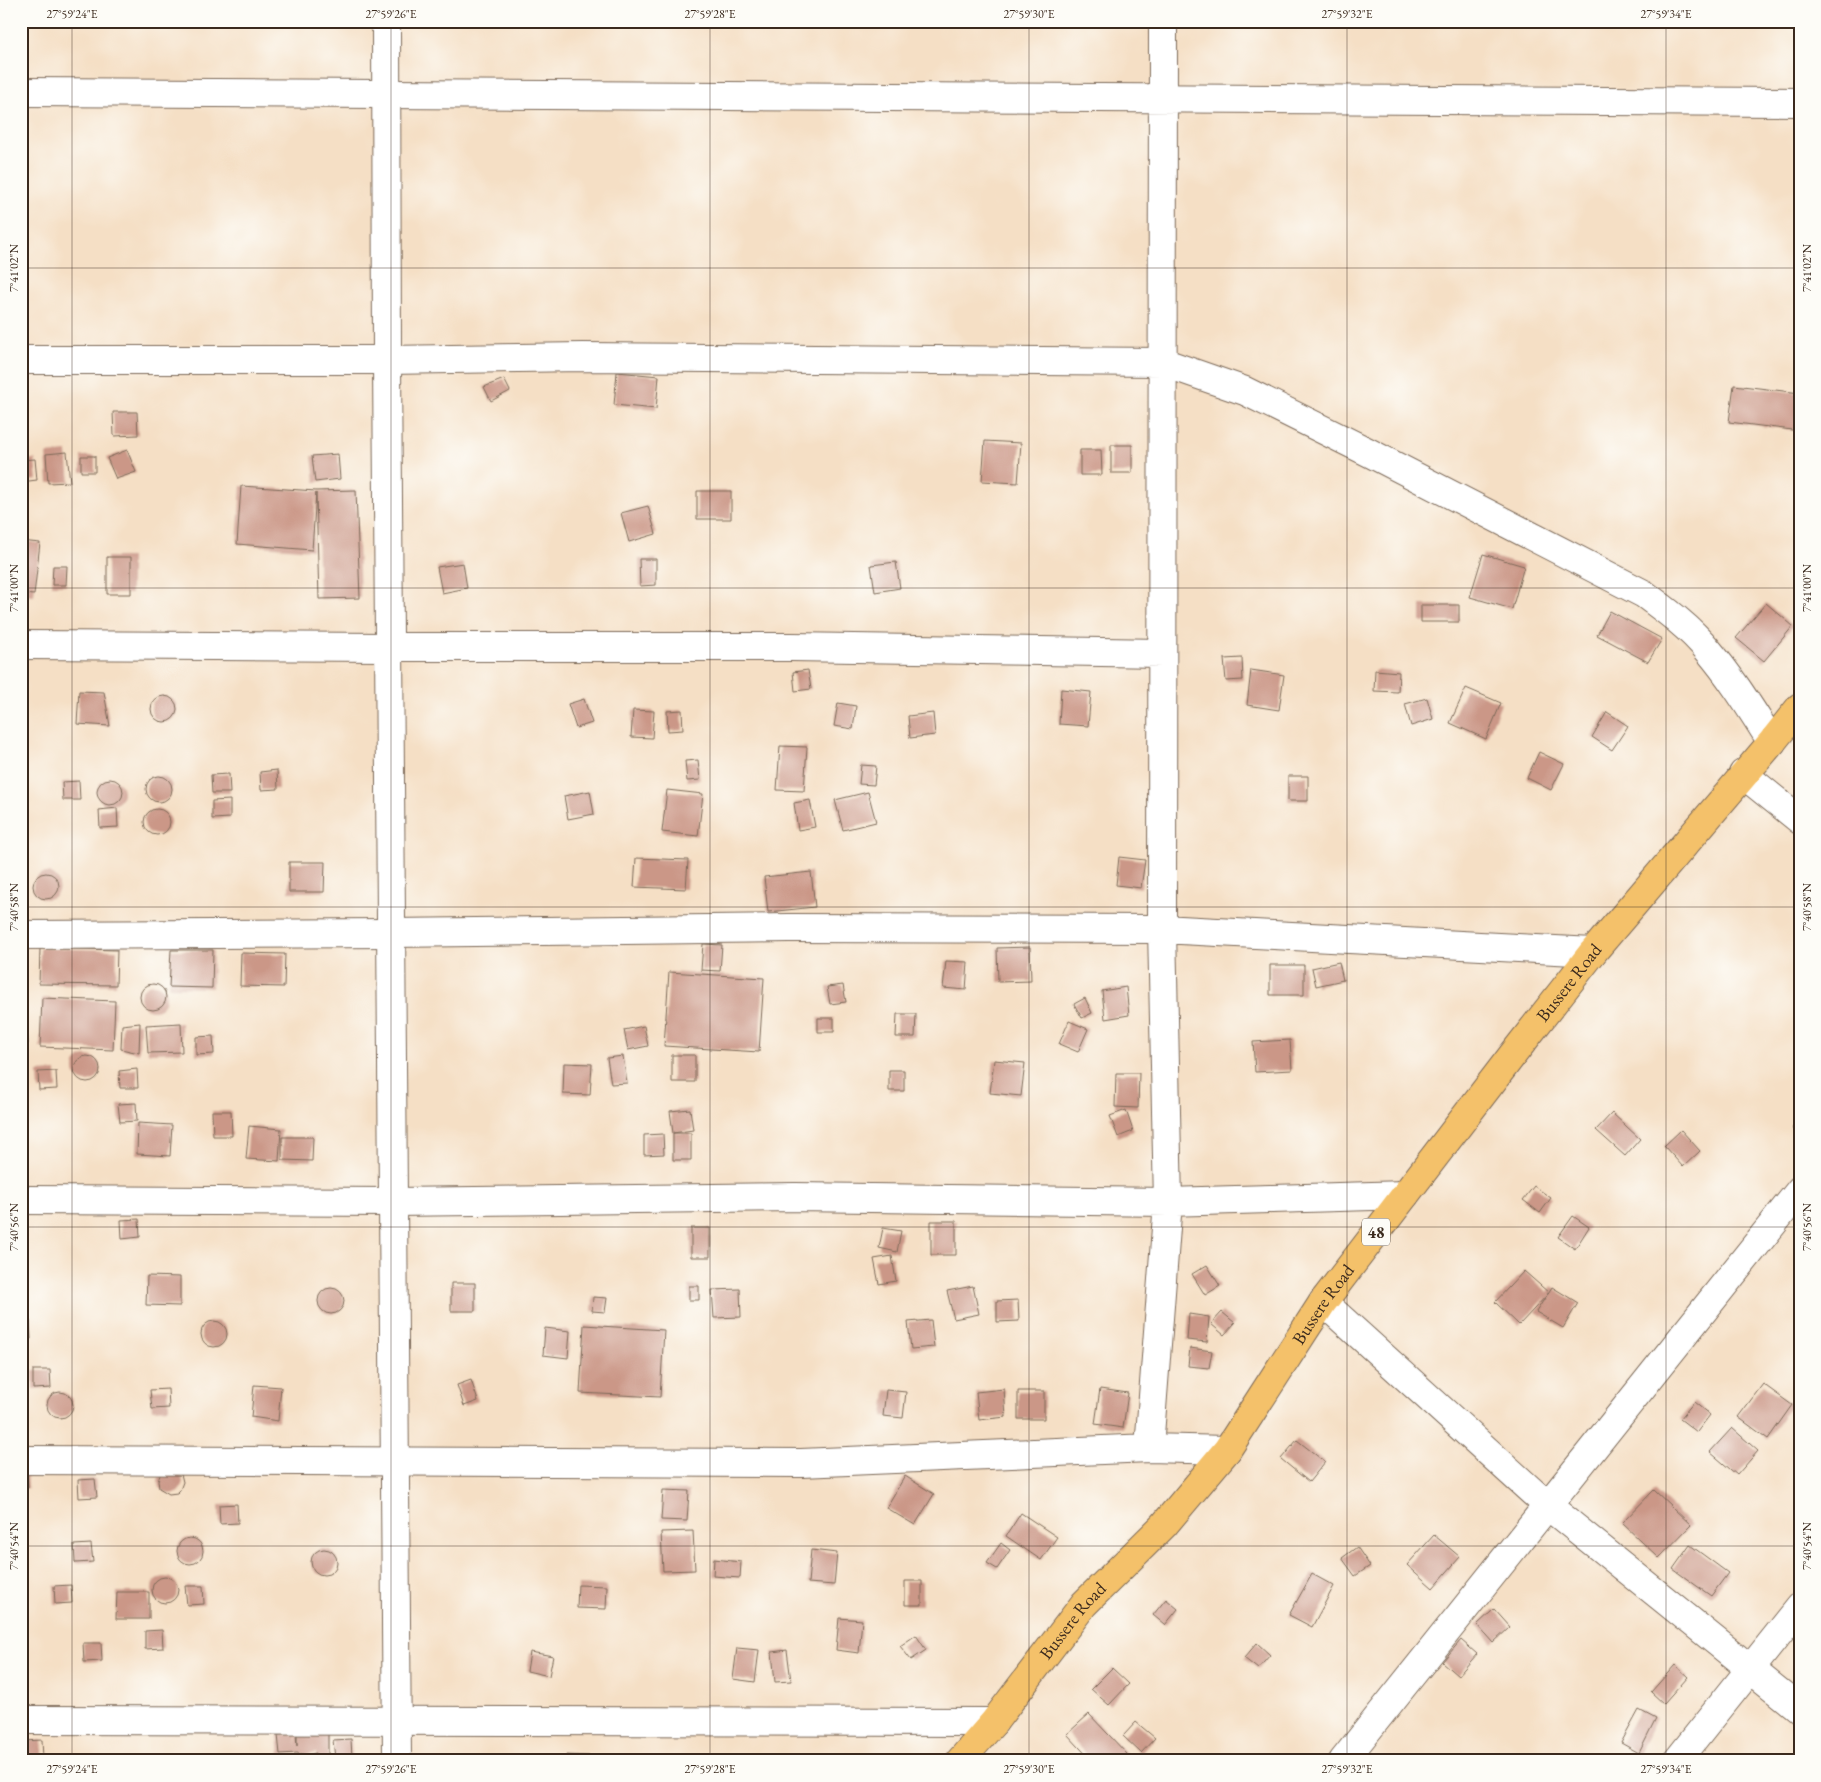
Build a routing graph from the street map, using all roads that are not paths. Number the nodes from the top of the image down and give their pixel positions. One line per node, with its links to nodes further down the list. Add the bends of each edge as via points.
1 (386, 21): 4 (street)
2 (1163, 21): 5 (street)
3 (21, 92): 4 (street)
4 (386, 94): 5 (street); 8 (street)
5 (1163, 99): 6 (street); 9 (street)
6 (1800, 102)
7 (21, 360): 8 (street)
8 (387, 360): 9 (street, via 592,357); 11 (street)
9 (1162, 362): 12 (street); 14 (street, via 1245,391 1644,594 1676,618 1707,648)
10 (21, 645): 11 (street)
11 (389, 647): 12 (street, via 792,647); 18 (street)
12 (1162, 652): 17 (street)
13 (1800, 707): 14 (main road, Bussere Road / 48)
14 (1772, 742): 15 (main road, Bussere Road / 48)
15 (1743, 774): 16 (street); 20 (main road, Bussere Road / 48)
16 (1800, 820)
17 (1162, 929): 18 (street, via 789,928); 20 (street); 25 (street)
18 (391, 933): 19 (street); 24 (street)
19 (21, 935)
20 (1593, 952): 22 (main road, Bussere Road / 48)
21 (1800, 1190): 31 (street)
22 (1404, 1195): 25 (street); 26 (main road, Bussere Road / 48)
23 (21, 1200): 24 (street)
24 (393, 1202): 25 (street, via 795,1197); 30 (street)
25 (1168, 1202): 27 (street)
26 (1323, 1302): 28 (main road, Bussere Road / 48); 31 (street)
27 (1149, 1448): 28 (street); 30 (street, via 801,1463)
28 (1227, 1450): 37 (main road, Bussere Road / 48, via 1164,1526 1084,1604)
29 (21, 1460): 30 (street)
30 (395, 1462): 36 (street)
31 (1547, 1505): 33 (street); 40 (street)
32 (1800, 1607): 33 (street)
33 (1750, 1669): 34 (street); 41 (street)
34 (1800, 1708)
35 (21, 1720): 36 (street)
36 (397, 1722): 37 (street); 38 (street)
37 (994, 1722): 39 (main road, Bussere Road / 48)
38 (397, 1761)
39 (960, 1761)
40 (1343, 1761)
41 (1677, 1761)

